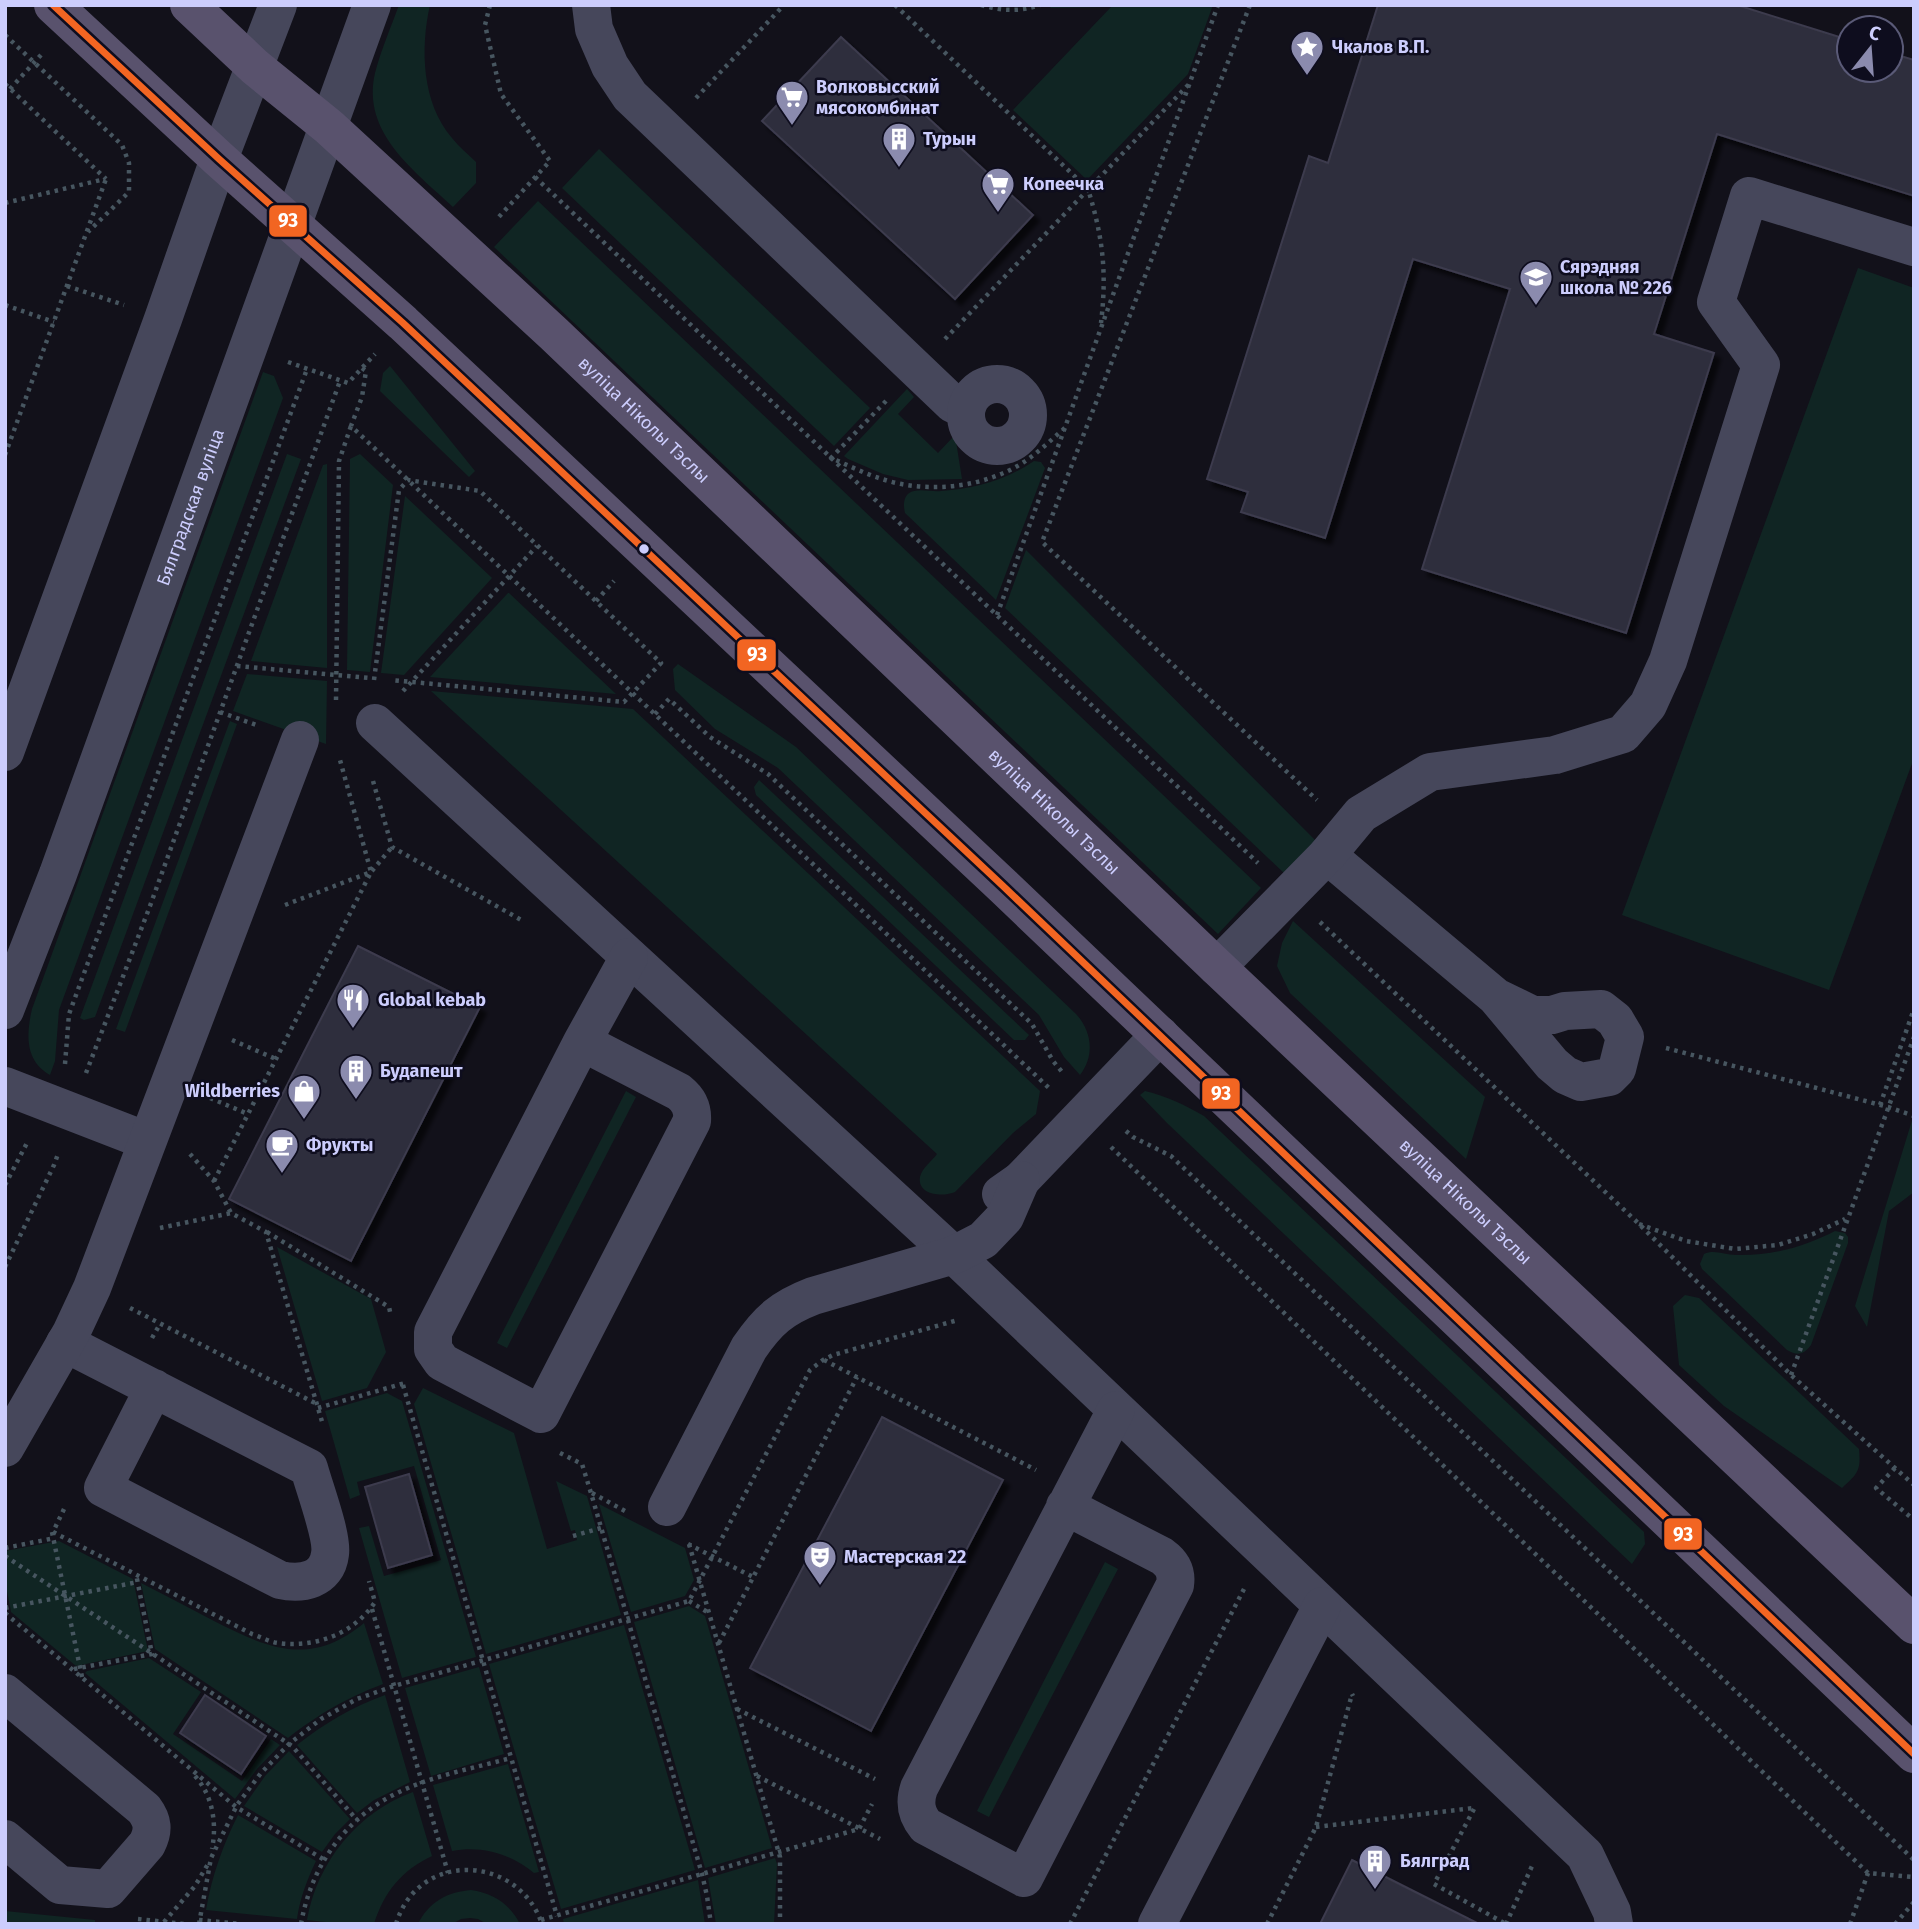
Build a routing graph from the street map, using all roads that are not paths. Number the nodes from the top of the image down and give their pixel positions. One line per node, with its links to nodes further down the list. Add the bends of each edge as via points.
1 (53, 5): 8 (main road)
2 (189, 5): 6 (main road, вуліца Ніколы Тэслы)
3 (278, 5): 6 (street)
4 (372, 5): 7 (street, Бялградская вуліца)
5 (591, 5): 11 (street, via 594,29 630,96 916,370 953,404)
6 (255, 67): 7 (main road, вуліца Ніколы Тэслы); 8 (street)
7 (329, 127): 9 (street, Бялградская вуліца); 17 (main road, вуліца Ніколы Тэслы, via 544,325)
8 (219, 159): 9 (main road); 14 (street)
9 (293, 225): 19 (street, Бялградская вуліца); 20 (main road, via 413,332)
10 (1914, 247): 15 (street, via 1749,195 1716,302 1761,365 1668,661 1648,705 1623,734 1555,755 1430,772 1361,814)
11 (966, 408)
12 (371, 727): 16 (street)
13 (300, 740): 23 (street)
14 (5, 752)
15 (1337, 842): 17 (street); 18 (street)
16 (629, 957): 21 (street); 24 (street)
17 (1217, 967): 32 (main road, вуліца Ніколы Тэслы)
18 (1496, 997): 18 (street, via 1533,1015 1601,1009 1625,1037 1617,1069 1609,1077 1581,1082 1565,1075)
19 (5, 1010)
20 (1160, 1035): 24 (street, via 1021,1180 989,1203 968,1226); 34 (main road)
21 (582, 1042): 21 (street, via 679,1092 692,1107 692,1121 541,1414 442,1362 433,1349 433,1332)
22 (5, 1086): 23 (street)
23 (147, 1142): 25 (street, via 92,1288)
24 (954, 1255): 27 (street); 30 (street, via 813,1296 776,1315 750,1348)
25 (65, 1343): 26 (street); 28 (street)
26 (154, 1388): 26 (street, via 103,1488 280,1580 307,1582 319,1576 331,1552 309,1468)
27 (1115, 1410): 29 (street); 31 (street)
28 (5, 1448)
29 (1070, 1498): 29 (street, via 916,1796 917,1812 926,1826 1024,1878 1173,1592 1176,1578 1172,1565 1162,1556)
30 (667, 1507)
31 (1322, 1606): 36 (street); 37 (street, via 1585,1855)
32 (1914, 1625)
33 (5, 1693): 35 (street, via 144,1809 153,1826 147,1844 108,1889 60,1885)
34 (1914, 1754)
35 (5, 1839)
36 (1157, 1924)
37 (1614, 1924)

